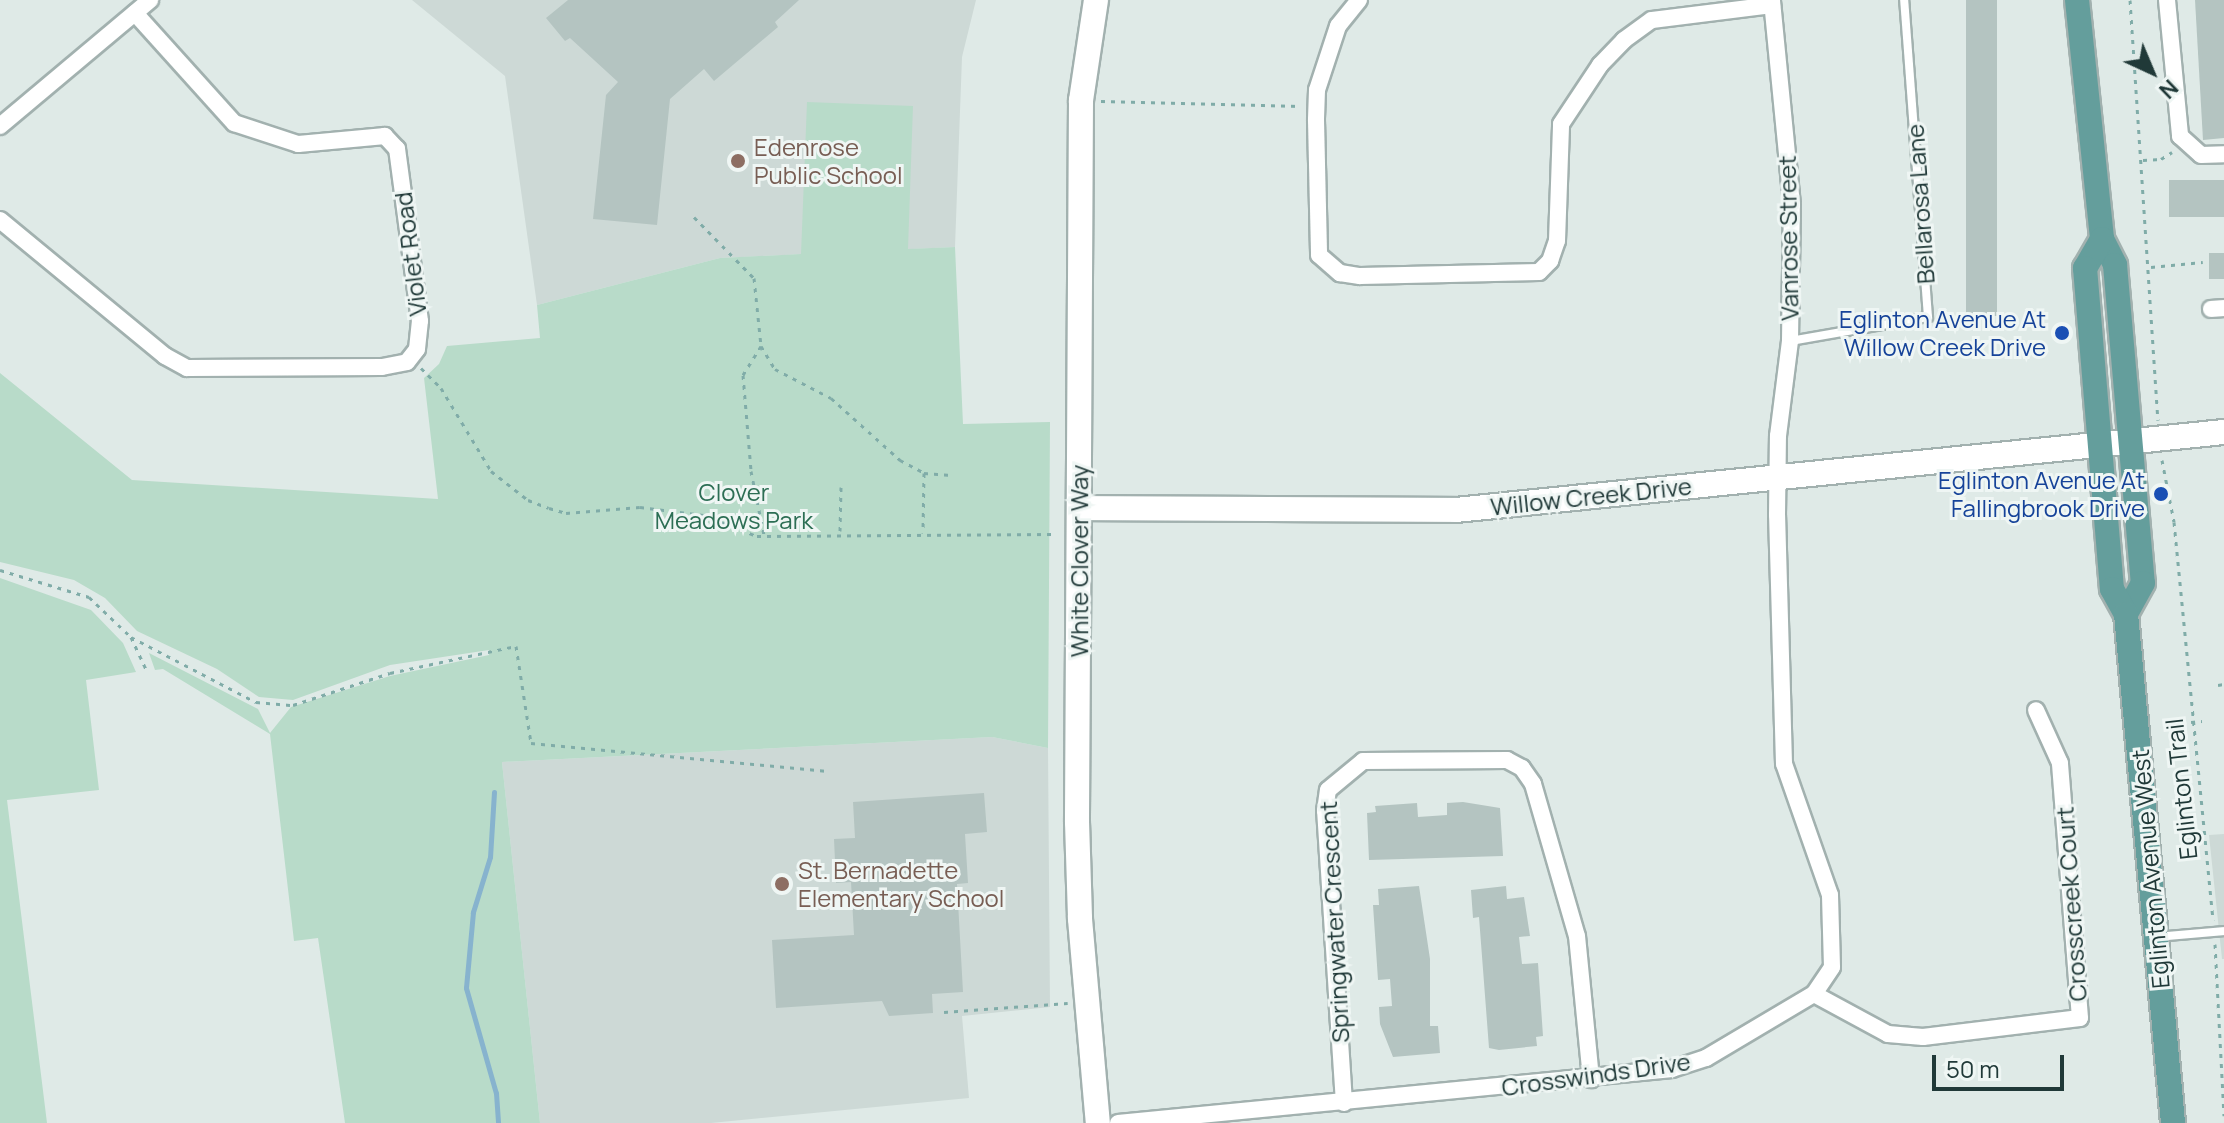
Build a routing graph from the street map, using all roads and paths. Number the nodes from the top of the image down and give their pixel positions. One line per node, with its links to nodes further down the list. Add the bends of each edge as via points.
1 (150, 0): 9 (street)
2 (1096, 0): 10 (street, White Clover Way)
3 (1359, 0): 11 (street, via 1338,26)
4 (1904, 0): 21 (lane, Bellarosa Lane, via 1928,317)
5 (2077, 0): 18 (main road)
6 (2130, 0): 15 (path)
7 (2167, 0): 13 (street, via 2180,136)
8 (1772, 3): 11 (street, via 1652,20 1600,65 1561,124 1557,241 1539,272 1360,276 1325,265 1318,238); 21 (street, Vanrose Street, via 1792,205)
9 (135, 13): 12 (street); 23 (street, Violet Road, via 234,123 298,144 385,136 397,149 420,321 417,349)
10 (1081, 100): 11 (path); 33 (street, White Clover Way)
11 (1317, 106)
12 (0, 126)
13 (2185, 143): 14 (street, via 2201,155); 15 (path, via 2161,159)
14 (2224, 154)
15 (2143, 160): 20 (path)
16 (694, 217): 22 (path, via 754,278)
17 (0, 220): 23 (street, via 165,356 187,368 382,367)
18 (2102, 239): 26 (main road, via 2115,265); 27 (main road, Eglinton Avenue West, via 2085,268)
19 (2203, 262): 20 (path)
20 (2150, 267): 24 (path)
21 (1790, 341): 31 (street, Vanrose Street)
22 (761, 346): 29 (path, via 775,369 831,398 900,460); 37 (path, via 743,375 751,471)
23 (407, 362): 37 (path, via 428,371 491,471 528,500 566,513 640,507 703,515)
24 (2157, 403)
25 (2224, 432): 26 (street, Willow Creek Drive)
26 (2131, 441): 27 (street, Willow Creek Drive); 39 (main road, via 2143,583)
27 (2100, 444): 31 (street, Willow Creek Drive); 39 (main road, Eglinton Avenue West, via 2112,589)
28 (2162, 459): 46 (path, Eglinton Trail, via 2174,522)
29 (924, 473): 30 (path); 35 (path)
30 (951, 475)
31 (1778, 476): 33 (street, Willow Creek Drive, via 1456,510); 51 (street, via 1784,764 1830,895 1835,931 1832,967)
32 (841, 487): 34 (path)
33 (1080, 508): 36 (street, White Clover Way)
34 (840, 532): 35 (path); 37 (path)
35 (923, 533): 36 (path)
36 (1080, 534): 52 (street, White Clover Way, via 1077,822)
37 (764, 536)
38 (0, 570): 40 (path, via 89,597)
39 (2126, 614): 50 (main road, Eglinton Avenue West)
40 (131, 637): 41 (path); 47 (path, via 256,702 293,705 390,673 516,646 531,743)
41 (147, 671)
42 (2224, 684): 43 (path)
43 (2218, 685)
44 (2036, 710): 51 (street, Crosscreek Court, via 2060,763 2080,1018 1923,1037 1888,1034)
45 (2202, 721): 46 (path)
46 (2191, 722): 49 (path, Eglinton Trail)
47 (828, 771)
48 (2224, 931): 49 (lane)
49 (2214, 932): 50 (lane); 56 (path, Eglinton Trail)
50 (2156, 937): 59 (main road, Eglinton Avenue West)
51 (1814, 994): 54 (street, Crosswinds Drive, via 1706,1058 1672,1069)
52 (1087, 1002): 53 (path); 57 (street, White Clover Way)
53 (944, 1012)
54 (1591, 1079): 55 (street, Crosswinds Drive); 55 (street, Springwater Crescent, via 1577,936 1533,784 1522,768 1507,760 1363,761 1328,790 1325,811)
55 (1344, 1103): 58 (street, Crosswinds Drive)
56 (2224, 1116)
57 (1098, 1123)
58 (1118, 1123)
59 (2173, 1123)

